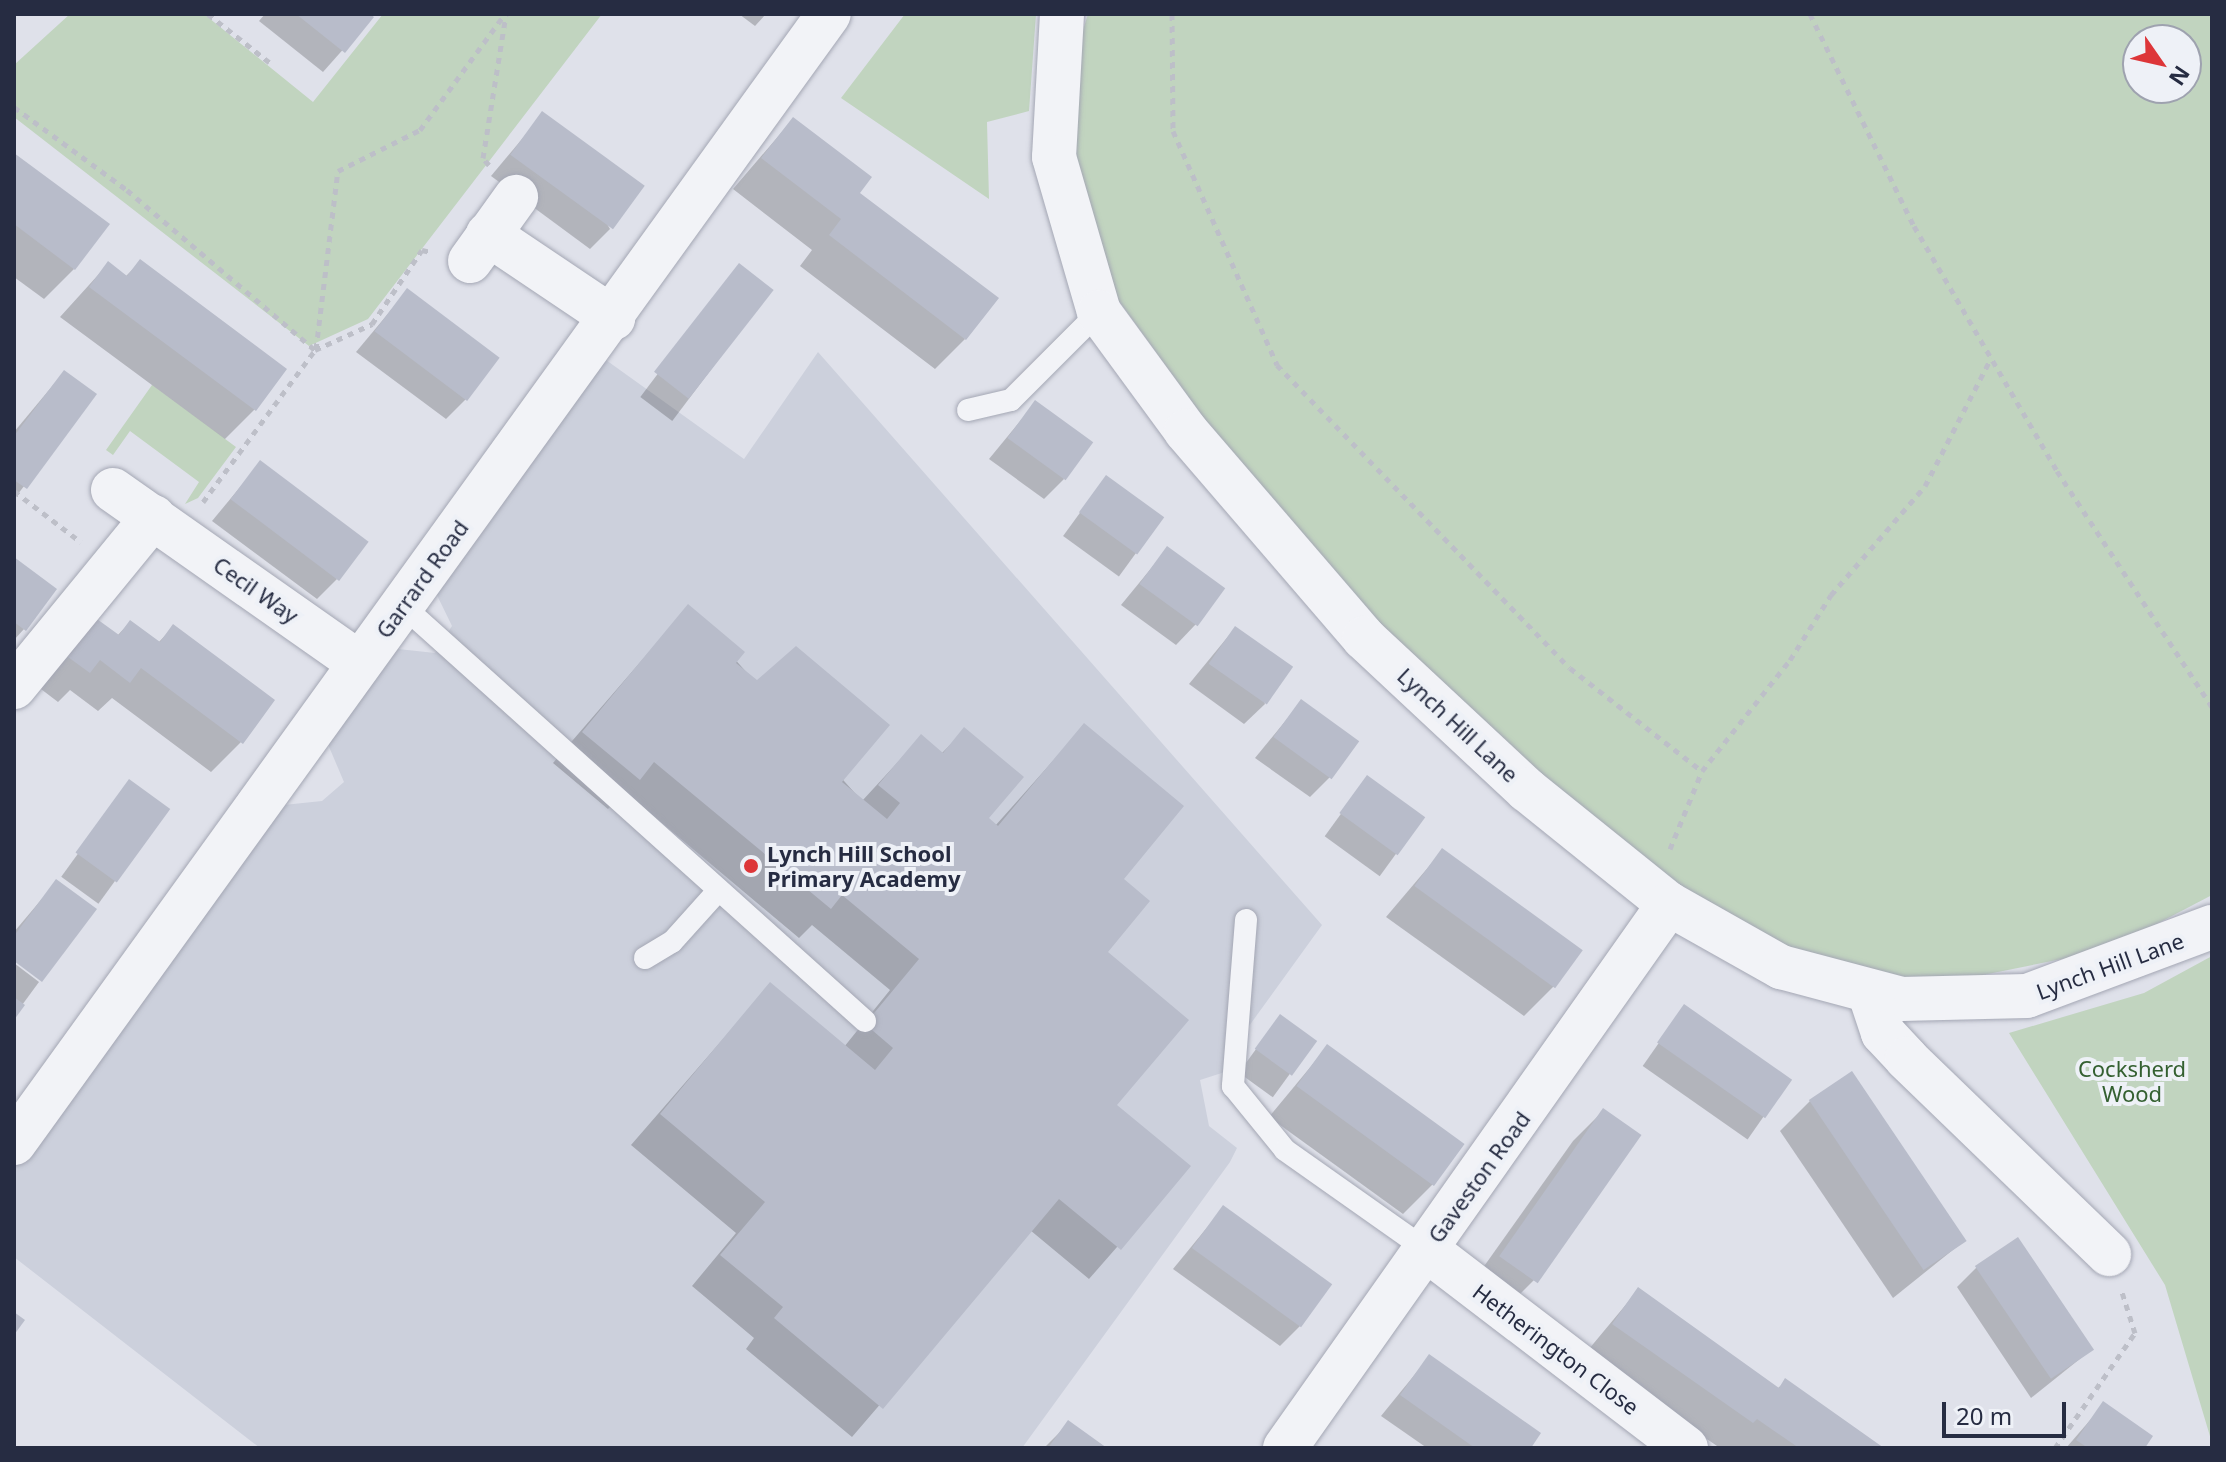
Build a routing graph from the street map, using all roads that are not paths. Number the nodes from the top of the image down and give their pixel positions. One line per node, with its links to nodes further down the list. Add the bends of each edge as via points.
1 (829, 14): 5 (street, Garrard Road)
2 (1062, 14): 4 (street, Lynch Hill Lane, via 1054,157)
3 (516, 197): 5 (street, via 479,248)
4 (1099, 312): 6 (lane, via 1011,400); 13 (street, Lynch Hill Lane, via 1186,431 1364,638 1527,790)
5 (613, 318): 9 (street, Garrard Road)
6 (968, 410)
7 (113, 490): 8 (street, Cecil Way)
8 (166, 526): 10 (street, Cecil Way); 11 (street, via 113,567)
9 (403, 606): 10 (street, Garrard Road); 12 (lane)
10 (359, 663): 19 (street, Garrard Road)
11 (14, 687)
12 (718, 891): 16 (lane, via 672,942); 18 (lane)
13 (1661, 898): 17 (street, Lynch Hill Lane, via 1781,967); 20 (street, Gaveston Road)
14 (1246, 920): 20 (lane, via 1233,1086 1285,1150)
15 (2212, 927): 17 (street, Lynch Hill Lane, via 2027,996 1901,999)
16 (645, 958)
17 (1869, 991): 21 (street, via 1883,1033)
18 (865, 1021)
19 (14, 1143)
20 (1427, 1250): 22 (street, Gaveston Road); 23 (street, Hetherington Close)
21 (2109, 1254)
22 (1285, 1448)
23 (1686, 1448)

